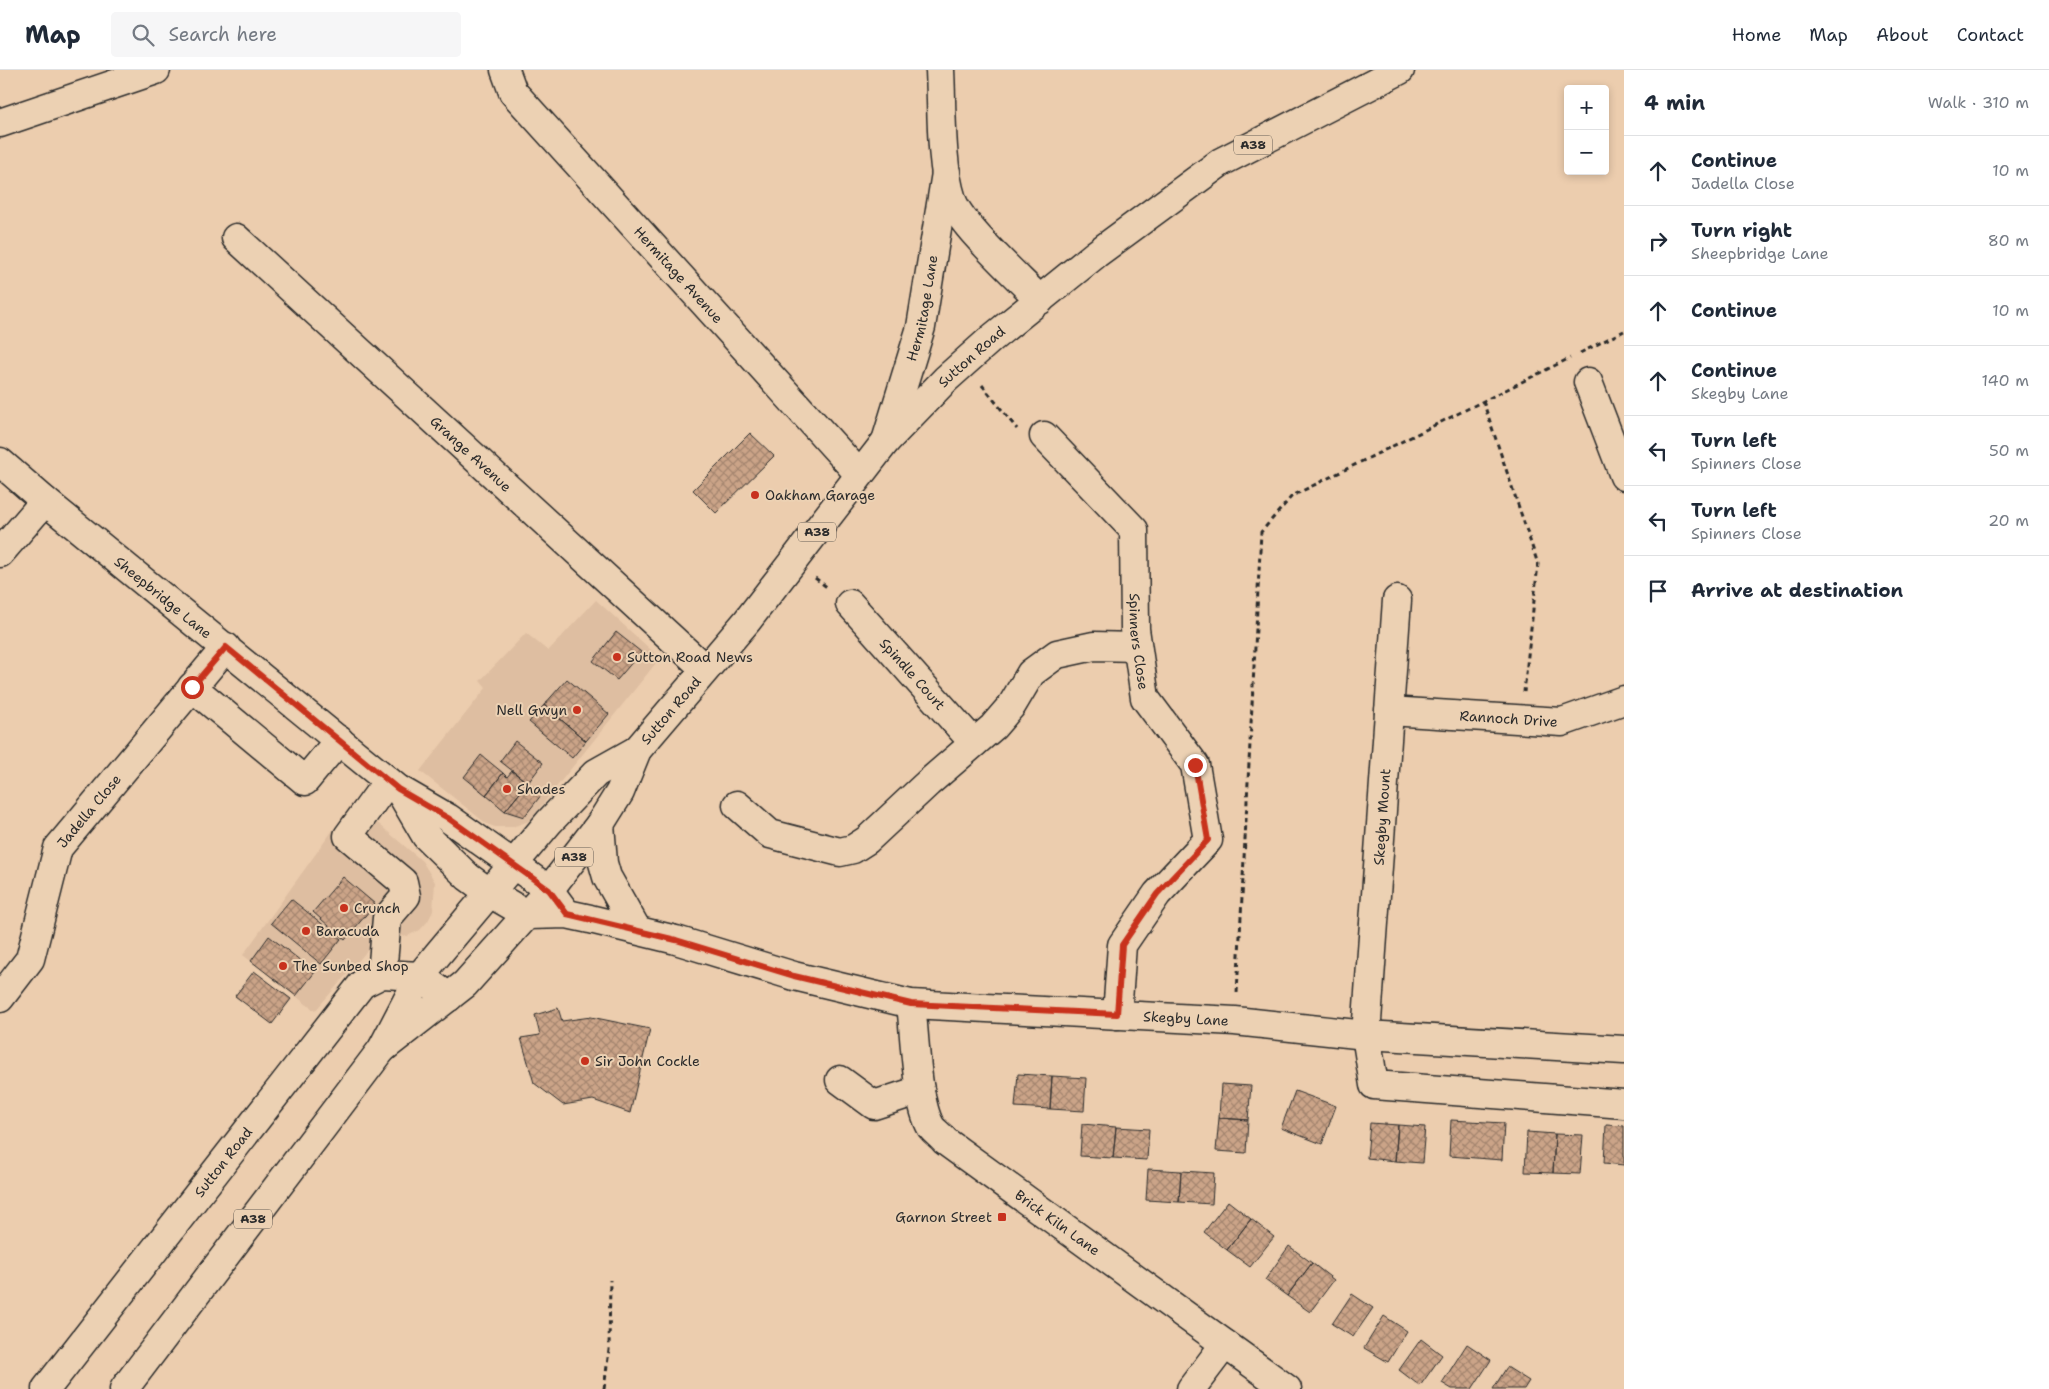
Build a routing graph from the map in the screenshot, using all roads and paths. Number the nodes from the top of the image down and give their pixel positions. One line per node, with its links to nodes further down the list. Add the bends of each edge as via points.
1 (156, 70): 5 (main road)
2 (505, 70): 16 (main road, Hermitage Avenue, via 513,92)
3 (940, 70): 6 (main road, Hermitage Lane)
4 (1400, 70): 8 (main road, Sutton Road / A38, via 1221,162)
5 (0, 123)
6 (946, 173): 8 (main road, Hermitage Lane, via 952,201 966,224); 14 (main road, Hermitage Lane, via 921,328)
7 (236, 238): 25 (main road, Grange Avenue)
8 (1040, 300): 10 (main road, Sutton Road / A38)
9 (1624, 331): 12 (path)
10 (964, 364): 13 (path, via 1024,436); 14 (main road, Sutton Road / A38)
11 (1588, 382): 17 (main road)
12 (1483, 401): 29 (path, via 1538,564); 48 (path, via 1292,496 1261,532)
13 (1044, 436): 24 (main road, Spinners Close, via 1134,530)
14 (886, 441): 16 (main road, Sutton Road / A38)
15 (0, 462): 18 (main road, Sheepbridge Lane)
16 (860, 474): 20 (main road, Sutton Road / A38)
17 (1624, 476)
18 (45, 502): 19 (main road); 23 (main road, Sheepbridge Lane)
19 (0, 553)
20 (794, 562): 22 (path); 25 (main road, Sutton Road / A38)
21 (1397, 600): 28 (main road, Skegby Mount)
22 (850, 604): 31 (main road, Spindle Court)
23 (226, 647): 26 (main road, Jadella Close); 30 (main road, Sheepbridge Lane)
24 (1136, 647): 31 (main road, via 1094,646 1057,654 1031,673 1012,705); 47 (main road, Spinners Close, via 1145,698 1195,765 1208,840 1157,894 1122,945)
25 (705, 669): 32 (main road, Sutton Road / A38)
26 (192, 687): 30 (main road, via 305,781); 45 (main road, Jadella Close, via 58,848 30,959)
27 (1624, 700): 29 (main road, Rannoch Drive, via 1562,722)
28 (1389, 711): 29 (main road, Rannoch Drive); 49 (main road, Skegby Mount)
29 (1521, 720)
30 (339, 740): 33 (main road, Sheepbridge Lane)
31 (974, 743): 34 (main road, via 867,840 840,852 770,834)
32 (637, 750): 35 (main road, Sutton Road / A38, via 620,792); 36 (main road, Sutton Road / A38, via 596,773)
33 (393, 785): 36 (main road, Sheepbridge Lane); 38 (main road, Sheepbridge Lane, via 426,836 468,877); 42 (main road, via 348,836 404,882 406,896 387,918)
34 (737, 806)
35 (600, 824): 37 (main road, Sutton Road / A38); 41 (main road, via 607,878)
36 (514, 864): 37 (main road, Sheepbridge Lane); 38 (main road, Sutton Road / A38)
37 (549, 890): 39 (main road); 40 (main road, Sutton Road / A38)
38 (490, 893): 40 (main road, Sheepbridge Lane); 43 (main road, Sutton Road / A38)
39 (567, 914): 40 (main road, Skegby Lane); 41 (main road, Skegby Lane)
40 (528, 915): 44 (main road, Sutton Road / A38, via 465,984)
41 (637, 930): 46 (main road, Skegby Lane, via 794,976)
42 (382, 974): 43 (main road); 57 (main road, Sutton Road, via 362,984)
43 (420, 976): 44 (main road); 50 (main road, Sutton Road / A38)
44 (449, 996): 50 (main road, Sutton Road / A38)
45 (0, 998)
46 (911, 1004): 47 (main road, Skegby Lane); 53 (main road, Brick Kiln Lane)
47 (1117, 1014): 48 (main road, Skegby Lane)
48 (1235, 1021): 49 (main road, Skegby Lane)
49 (1366, 1035): 51 (main road, Skegby Lane); 54 (main road, Skegby Mount, via 1374,1085)
50 (382, 1049): 58 (main road, Sutton Road / A38)
51 (1624, 1050)
52 (840, 1080): 53 (main road, via 874,1105)
53 (920, 1090): 56 (main road, Brick Kiln Lane, via 932,1127 945,1141)
54 (1624, 1104)
55 (610, 1280): 59 (path, via 609,1350)
56 (1225, 1344): 60 (main road); 61 (main road, Brick Kiln Lane)
57 (46, 1389)
58 (124, 1389)
59 (604, 1389)
60 (1191, 1389)
61 (1287, 1389)

